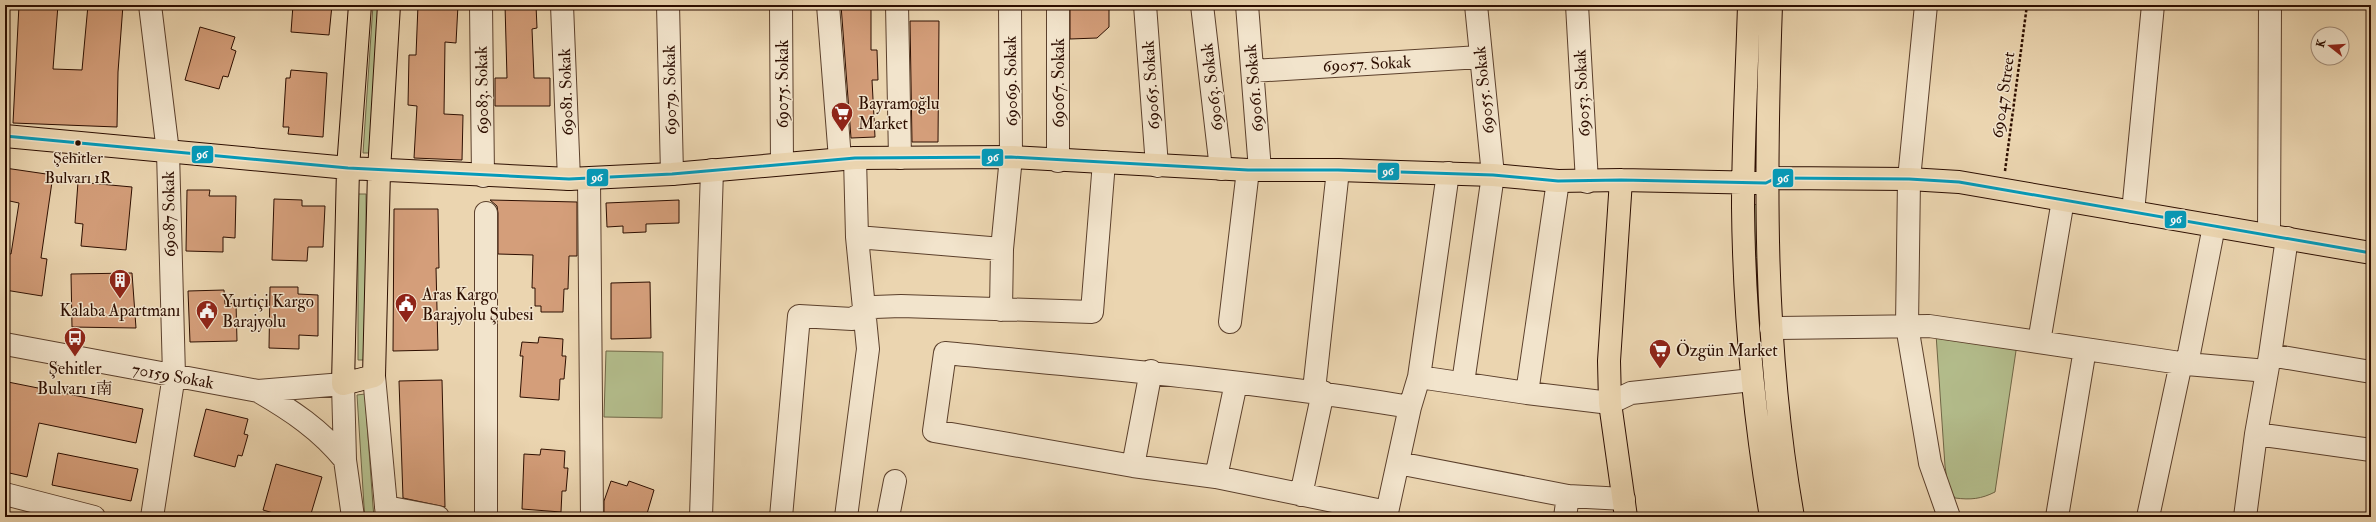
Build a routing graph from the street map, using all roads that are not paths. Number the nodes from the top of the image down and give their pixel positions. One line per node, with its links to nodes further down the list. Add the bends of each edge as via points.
1 (150, 5): 25 (street, 69087 Sokak)
2 (360, 5): 33 (main road)
3 (389, 5): 38 (main road)
4 (481, 5): 42 (street, 69083. Sokak)
5 (562, 5): 44 (street, 69081. Sokak)
6 (668, 5): 40 (street, 69079. Sokak)
7 (781, 5): 31 (street, 69075. Sokak)
8 (828, 5): 27 (street)
9 (897, 5): 28 (street)
10 (1010, 5): 26 (street, 69069. Sokak)
11 (1058, 5): 29 (street, 69067. Sokak)
12 (1145, 5): 32 (street, 69065. Sokak)
13 (1202, 5): 34 (street, 69063. Sokak)
14 (1247, 5): 23 (street, 69061. Sokak)
15 (1476, 5): 22 (street, 69055. Sokak)
16 (1577, 5): 47 (street, 69053. Sokak)
17 (1749, 5): 48 (main road)
18 (1771, 5): 49 (main road)
19 (1926, 5): 43 (street)
20 (2153, 5): 52 (street)
21 (2270, 5): 55 (street)
22 (1480, 57): 23 (street, 69057. Sokak); 41 (street, 69055. Sokak)
23 (1253, 71): 36 (street, 69061. Sokak)
24 (5, 136): 25 (main road)
25 (168, 152): 33 (main road); 70 (street, 69087 Sokak)
26 (1011, 157): 28 (main road); 29 (main road); 56 (street, 69069. Sokak)
27 (848, 158): 28 (main road); 31 (main road); 54 (street)
28 (900, 158)
29 (1058, 161): 30 (main road)
30 (1104, 162): 32 (main road); 58 (street, via 1092,312)
31 (782, 164): 35 (main road)
32 (1157, 166): 34 (main road)
33 (348, 168): 38 (main road); 76 (main road)
34 (1221, 169): 36 (main road)
35 (712, 170): 40 (main road); 101 (street)
36 (1254, 170): 37 (main road); 60 (street, 69061. Sokak)
37 (1338, 170): 39 (main road); 78 (street)
38 (378, 171): 42 (main road); 71 (main road)
39 (1448, 173): 41 (main road); 72 (street)
40 (672, 174): 44 (main road)
41 (1493, 175): 46 (main road); 75 (street, 69055. Sokak)
42 (483, 176): 44 (main road)
43 (1909, 178): 49 (main road, via 1776,178); 50 (main road, via 1959,182); 61 (street)
44 (579, 179): 100 (street, 69081. Sokak)
45 (1621, 180): 47 (main road); 48 (main road); 80 (main road, via 1609,361)
46 (1558, 181): 47 (main road); 79 (street)
47 (1587, 182)
48 (1744, 183): 49 (main road); 73 (main road, via 1745,266)
49 (1766, 183): 62 (main road)
50 (2063, 200): 52 (main road); 63 (street)
51 (486, 212): 99 (street)
52 (2133, 212): 53 (main road)
53 (2214, 226): 55 (main road); 66 (street)
54 (857, 237): 56 (street); 59 (street)
55 (2278, 237): 57 (main road); 67 (street)
56 (1002, 249): 58 (street, 69069. Sokak)
57 (2371, 253)
58 (1001, 310): 59 (street, via 901,306 874,307)
59 (865, 312): 102 (street, via 852,319 799,316); 103 (street, via 868,349)
60 (1230, 322)
61 (1907, 326): 62 (street); 63 (street, via 1929,326); 108 (street, via 1930,463)
62 (1771, 328): 107 (main road, via 1783,461)
63 (2039, 342): 65 (street)
64 (5, 344): 70 (street, 70159 Sokak)
65 (2085, 349): 66 (street); 109 (street)
66 (2184, 363): 67 (street); 110 (street)
67 (2268, 363): 69 (street); 82 (street)
68 (1151, 371): 74 (street); 86 (street); 86 (street, via 945,353 934,431)
69 (2371, 372)
70 (174, 375): 77 (street, 70159 Sokak); 96 (street, 69087 Sokak)
71 (374, 376): 76 (main road); 93 (street)
72 (1419, 377): 75 (street); 81 (street)
73 (1752, 380): 80 (street, via 1631,393); 106 (main road)
74 (1236, 383): 78 (street); 87 (street)
75 (1463, 383): 79 (street)
76 (343, 384): 77 (street, 70159 Sokak); 84 (street)
77 (258, 391): 84 (street, via 298,414 335,447)
78 (1319, 391): 81 (street); 90 (street)
79 (1527, 393): 80 (street)
80 (1610, 403): 92 (main road)
81 (1410, 407): 85 (street)
82 (2256, 434): 83 (street); 111 (street)
83 (2371, 450)
84 (345, 460): 97 (street)
85 (1398, 463): 91 (street); 94 (street)
86 (1133, 466): 87 (street)
87 (1216, 477): 90 (street)
88 (895, 481): 104 (street)
89 (5, 494): 95 (street)
90 (1301, 495): 94 (street)
91 (1568, 496): 92 (street); 105 (street)
92 (1625, 508)
93 (386, 512): 98 (street)
94 (1386, 515)
95 (94, 517)
96 (152, 517)
97 (353, 517)
98 (438, 517)
99 (486, 517)
100 (592, 517)
101 (702, 517)
102 (781, 517)
103 (846, 517)
104 (888, 517)
105 (1565, 517)
106 (1771, 517)
107 (1793, 517)
108 (1949, 517)
109 (2057, 517)
110 (2148, 517)
111 (2245, 517)

